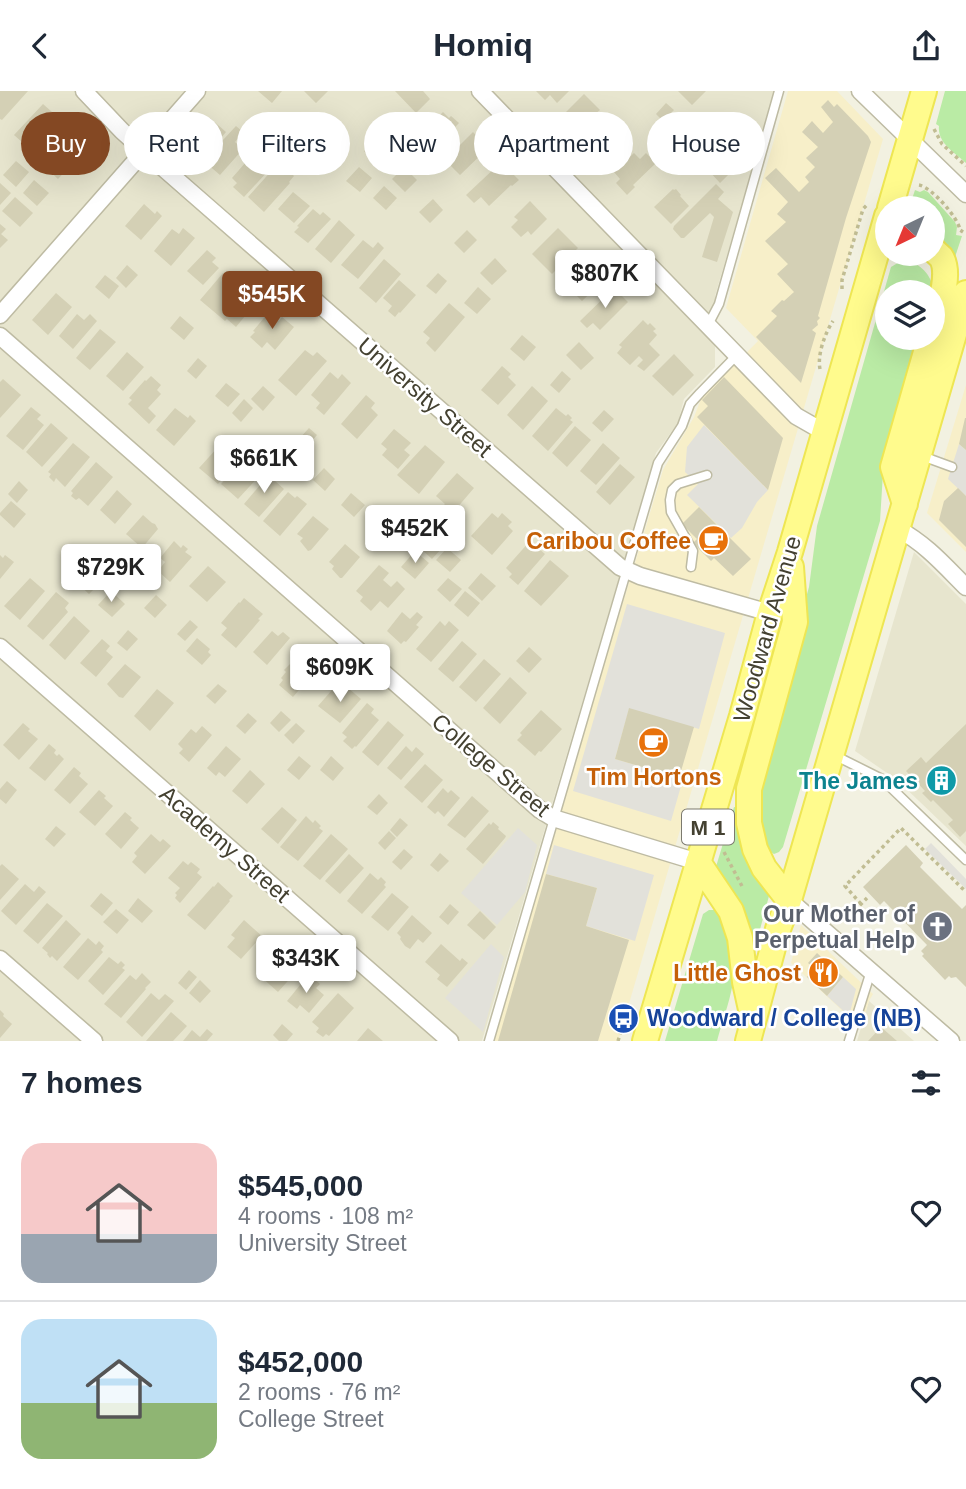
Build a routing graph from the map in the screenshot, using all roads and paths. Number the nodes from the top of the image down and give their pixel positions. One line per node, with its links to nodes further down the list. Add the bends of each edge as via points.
1 (84, 91): 9 (street, University Street)
2 (197, 91): 7 (street)
3 (480, 91): 21 (street)
4 (779, 91): 21 (lane, via 719,304)
5 (860, 91): 10 (street)
6 (924, 91): 10 (main road)
7 (179, 112)
8 (933, 128): 11 (path, via 942,144)
9 (124, 131)
10 (909, 140): 15 (street); 16 (main road)
11 (966, 166)
12 (125, 175): 20 (street)
13 (171, 175): 33 (street, University Street)
14 (917, 184): 17 (path, via 928,188)
15 (966, 194)
16 (893, 196)
17 (963, 232)
18 (876, 266): 25 (main road, Woodward Avenue / M 1)
19 (966, 293): 26 (main road)
20 (0, 315)
21 (708, 325): 24 (street)
22 (0, 336): 38 (street, College Street)
23 (926, 350): 29 (main road, via 892,467)
24 (737, 355): 25 (street, via 796,416); 33 (lane, via 690,404 658,463)
25 (824, 432): 31 (main road, Woodward Avenue / M 1)
26 (919, 455): 27 (lane); 29 (main road)
27 (952, 467)
28 (707, 475): 32 (lane, via 678,484 670,500 671,512 693,551)
29 (905, 504): 30 (main road)
30 (898, 529): 34 (street, via 926,546); 37 (main road)
31 (790, 552): 35 (main road, Woodward Avenue / M 1); 45 (main road, via 795,622 749,789 755,849)
32 (691, 567)
33 (627, 571): 35 (street, University Street); 38 (lane)
34 (966, 587)
35 (771, 613): 41 (main road, Woodward Avenue / M 1)
36 (0, 647): 52 (street, Academy Street)
37 (832, 754): 40 (lane, via 882,779); 45 (main road)
38 (553, 818): 41 (street, College Street); 53 (lane)
39 (722, 849): 43 (path)
40 (964, 855)
41 (698, 862): 50 (main road, via 731,911 740,938); 54 (main road, Woodward Avenue / M 1)
42 (966, 892): 46 (path, via 901,828 845,886)
43 (748, 897)
44 (867, 898): 46 (path)
45 (789, 900): 49 (street); 50 (main road)
46 (860, 904): 47 (path)
47 (845, 920)
48 (0, 959): 51 (street)
49 (871, 971): 55 (lane); 56 (street)
50 (750, 1031)
51 (94, 1041)
52 (450, 1041)
53 (489, 1041)
54 (645, 1041)
55 (849, 1041)
56 (951, 1041)

